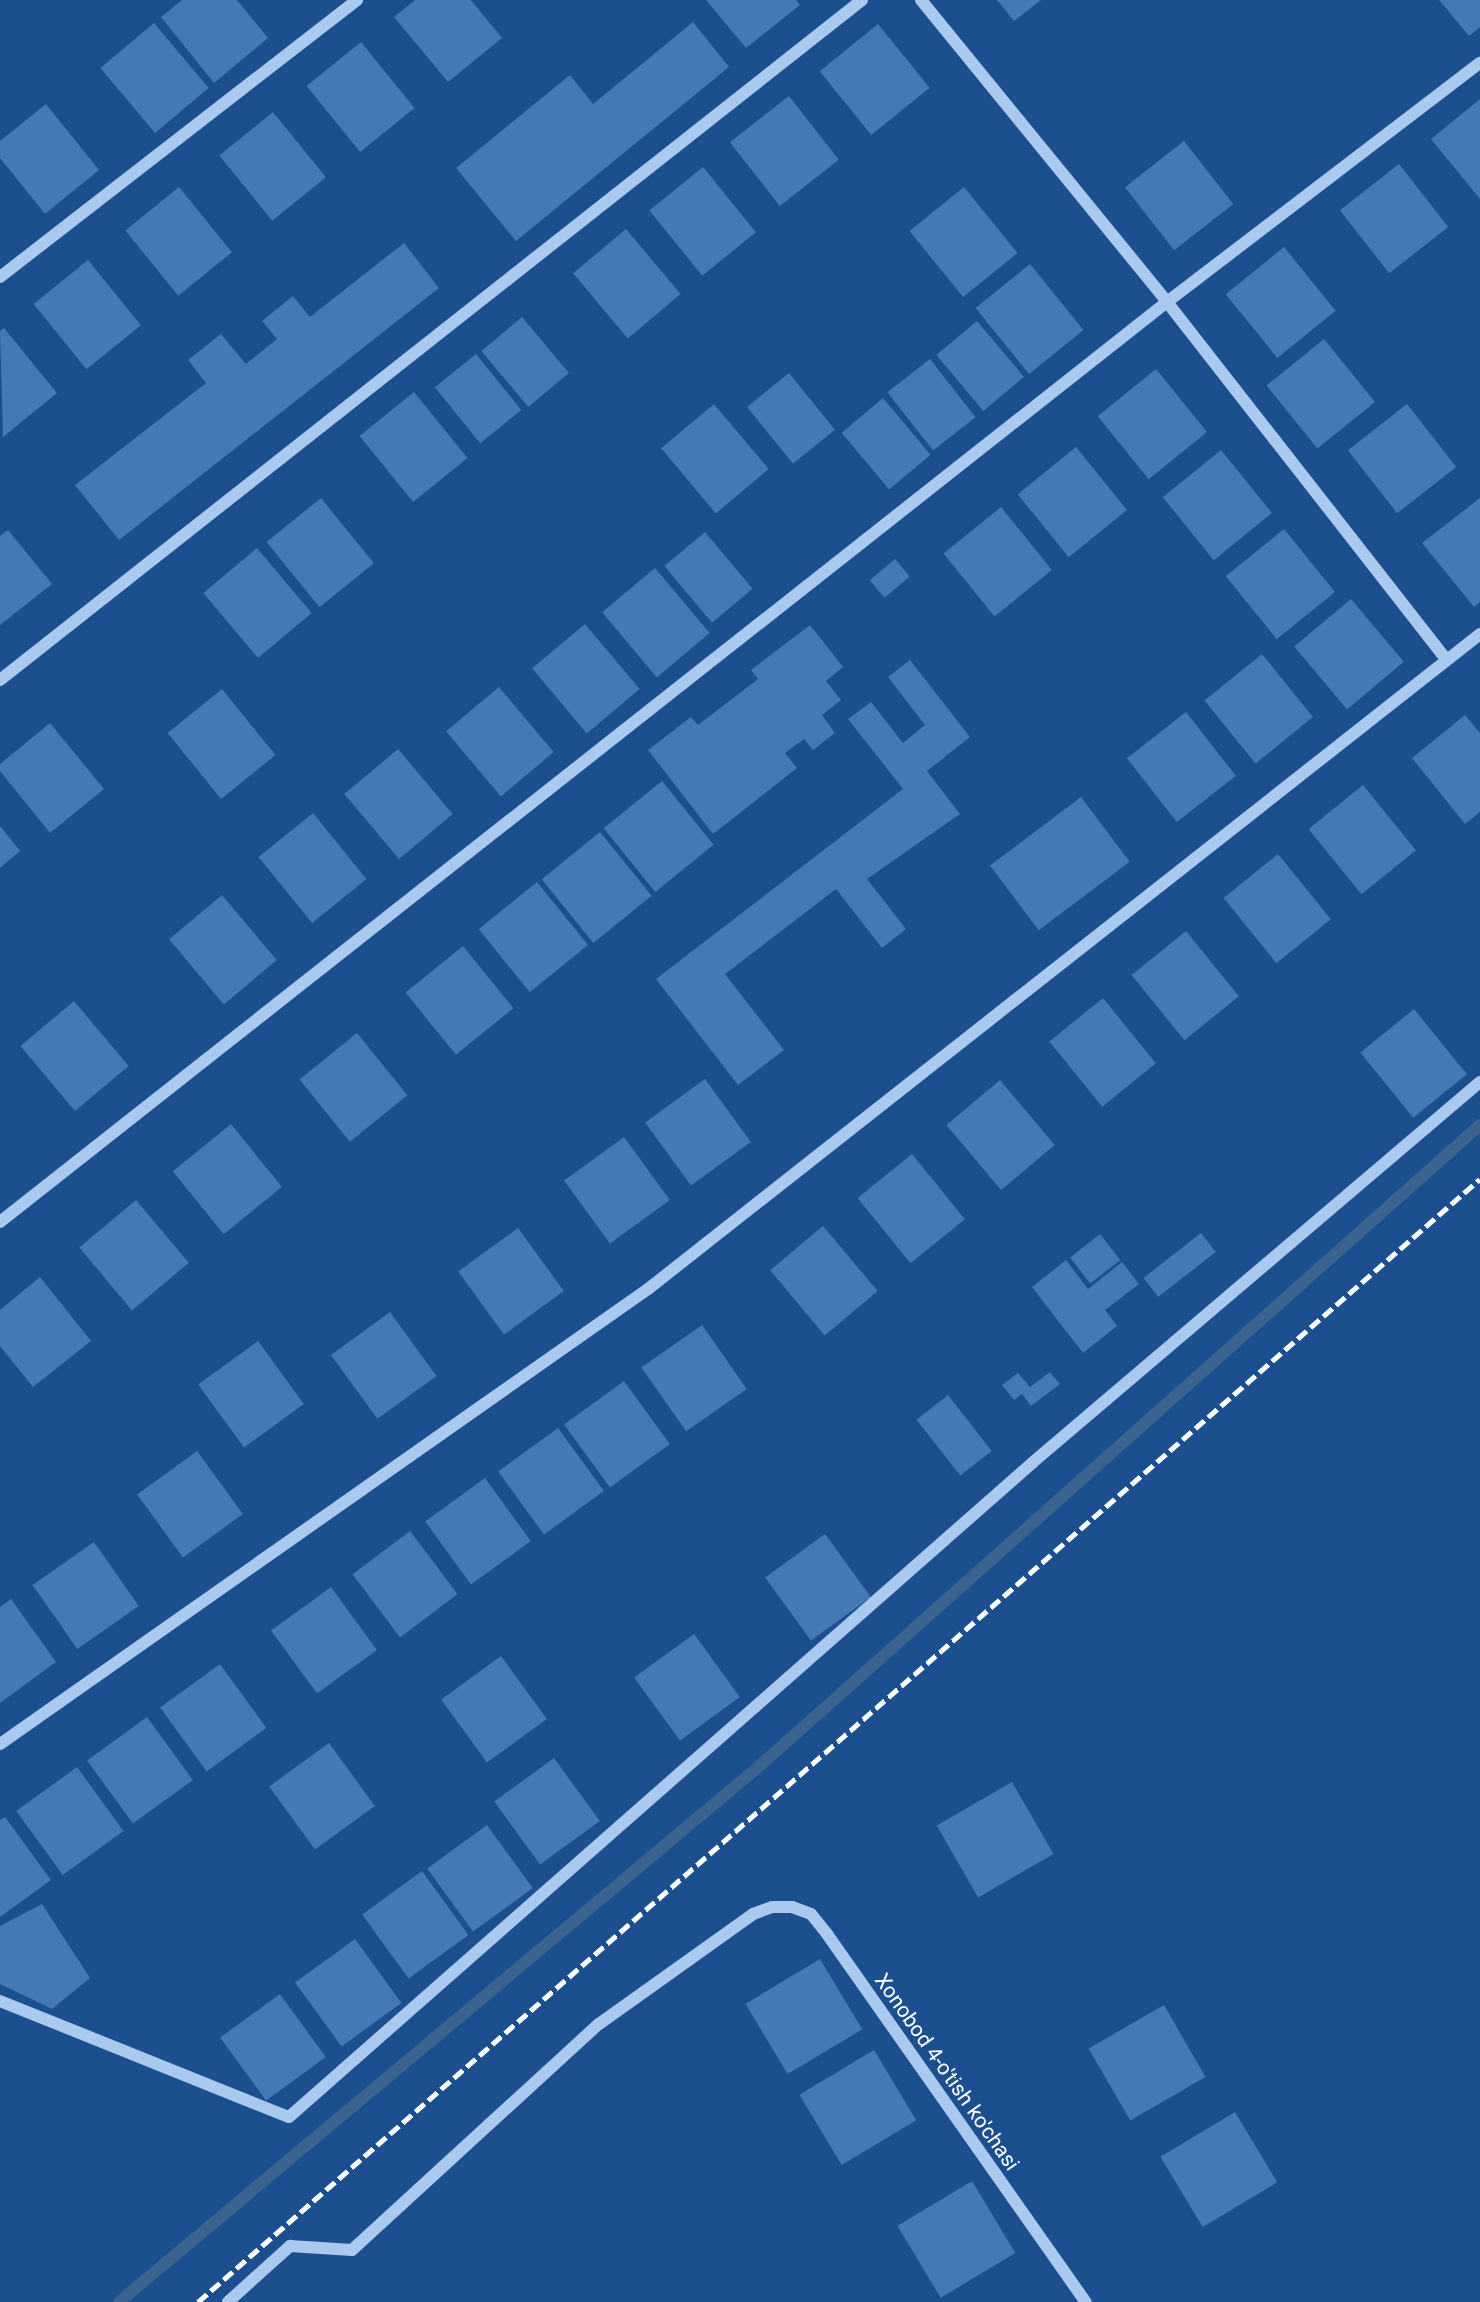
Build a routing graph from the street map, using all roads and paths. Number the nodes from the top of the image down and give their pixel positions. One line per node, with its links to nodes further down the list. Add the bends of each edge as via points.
1 (357, 0): 5 (street)
2 (862, 0): 9 (street)
3 (921, 0): 6 (street)
4 (1480, 63): 6 (street)
5 (0, 277)
6 (1167, 302): 8 (street); 11 (street)
7 (1480, 634): 8 (street)
8 (1446, 659): 12 (street, via 648,1289)
9 (0, 680)
10 (1480, 1082): 13 (street, via 1022,1472 289,2118)
11 (0, 1222)
12 (0, 1744)
13 (0, 2001)
14 (228, 2302): 15 (street, Xonobod 4-o'tish ko'chasi, via 290,2246 352,2250 598,2024 753,1914 792,1907 811,1914)
15 (1086, 2302)

